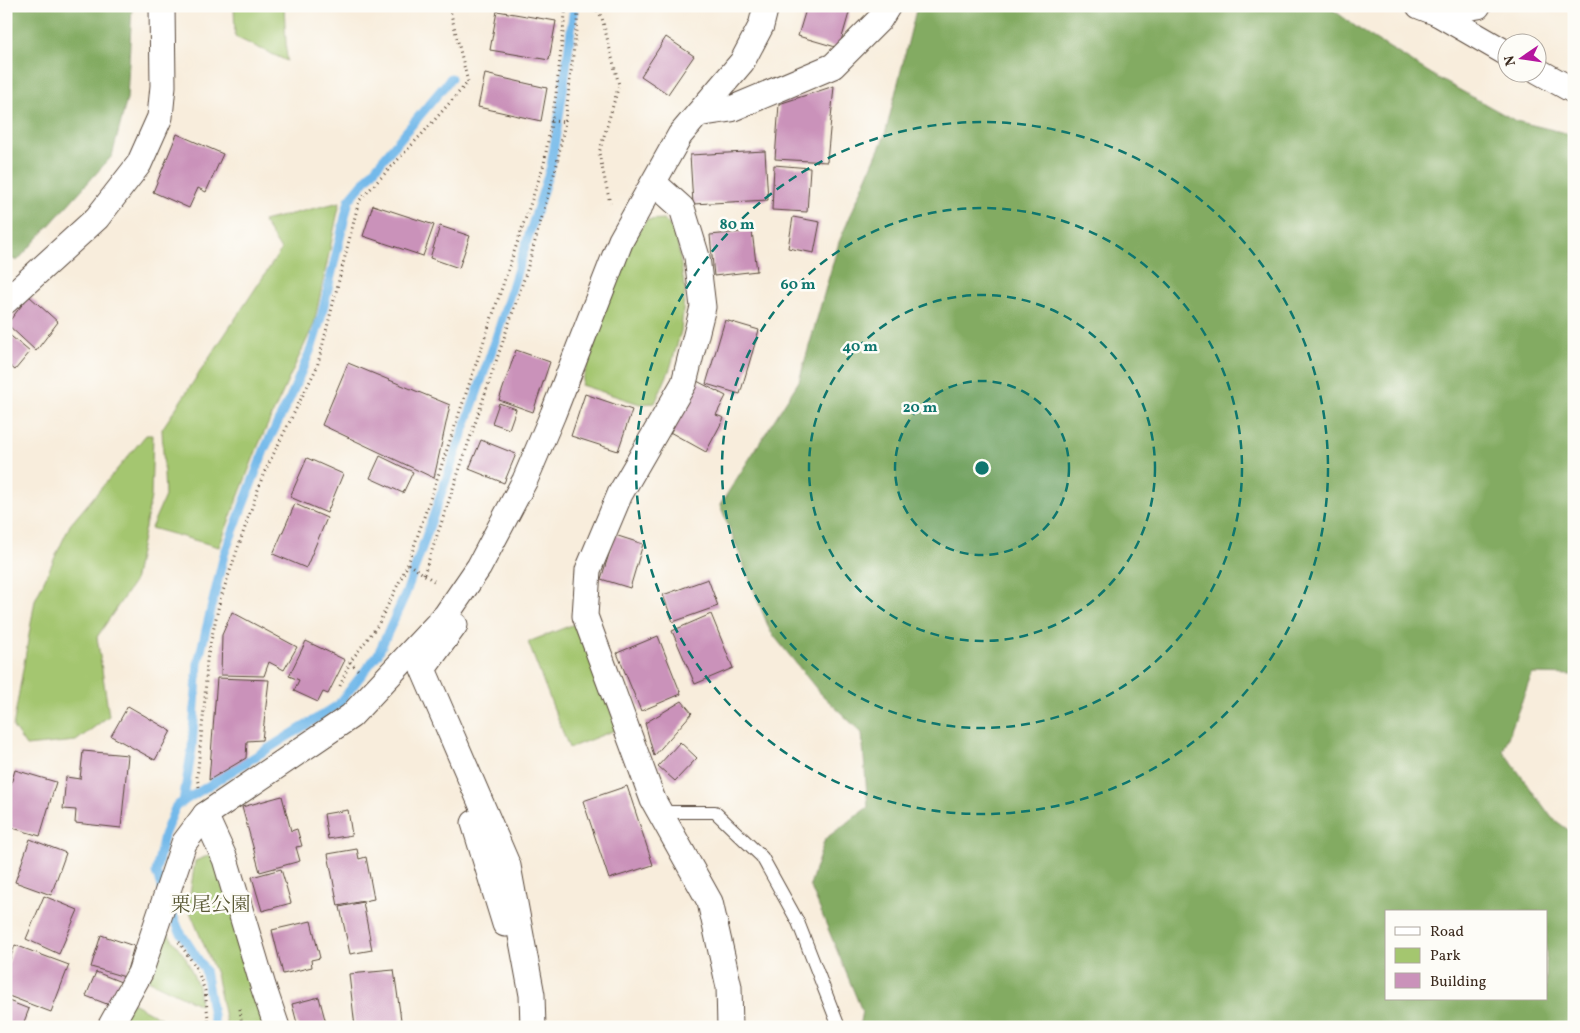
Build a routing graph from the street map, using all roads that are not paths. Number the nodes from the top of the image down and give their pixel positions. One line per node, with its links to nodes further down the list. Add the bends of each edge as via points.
1 (162, 6): 11 (street, via 160,118 139,164 97,218)
2 (766, 6): 9 (street, via 761,26 742,62)
3 (888, 6): 9 (street, via 880,19 833,66 731,109)
4 (1478, 6): 5 (street)
5 (1428, 10): 6 (street)
6 (1498, 48)
7 (1548, 77): 8 (street)
8 (1574, 91)
9 (698, 114): 10 (street, via 680,135)
10 (654, 183): 12 (street, via 621,240 524,480 479,567); 14 (street, via 682,208 697,257 703,307 684,383 620,494 588,570 585,616 652,800)
11 (6, 301)
12 (454, 604): 13 (street); 19 (street, via 458,620 423,669 508,866 532,995)
13 (398, 666): 15 (street, via 350,716); 18 (street, via 422,700 456,772 477,831 521,990)
14 (660, 812): 20 (street, via 710,902 729,987); 21 (lane, via 715,812 762,856 798,922)
15 (205, 815): 16 (street, via 184,843 140,973); 17 (street, via 225,859)
16 (110, 1027)
17 (277, 1027)
18 (522, 1027)
19 (533, 1027)
20 (730, 1027)
21 (839, 1027)

